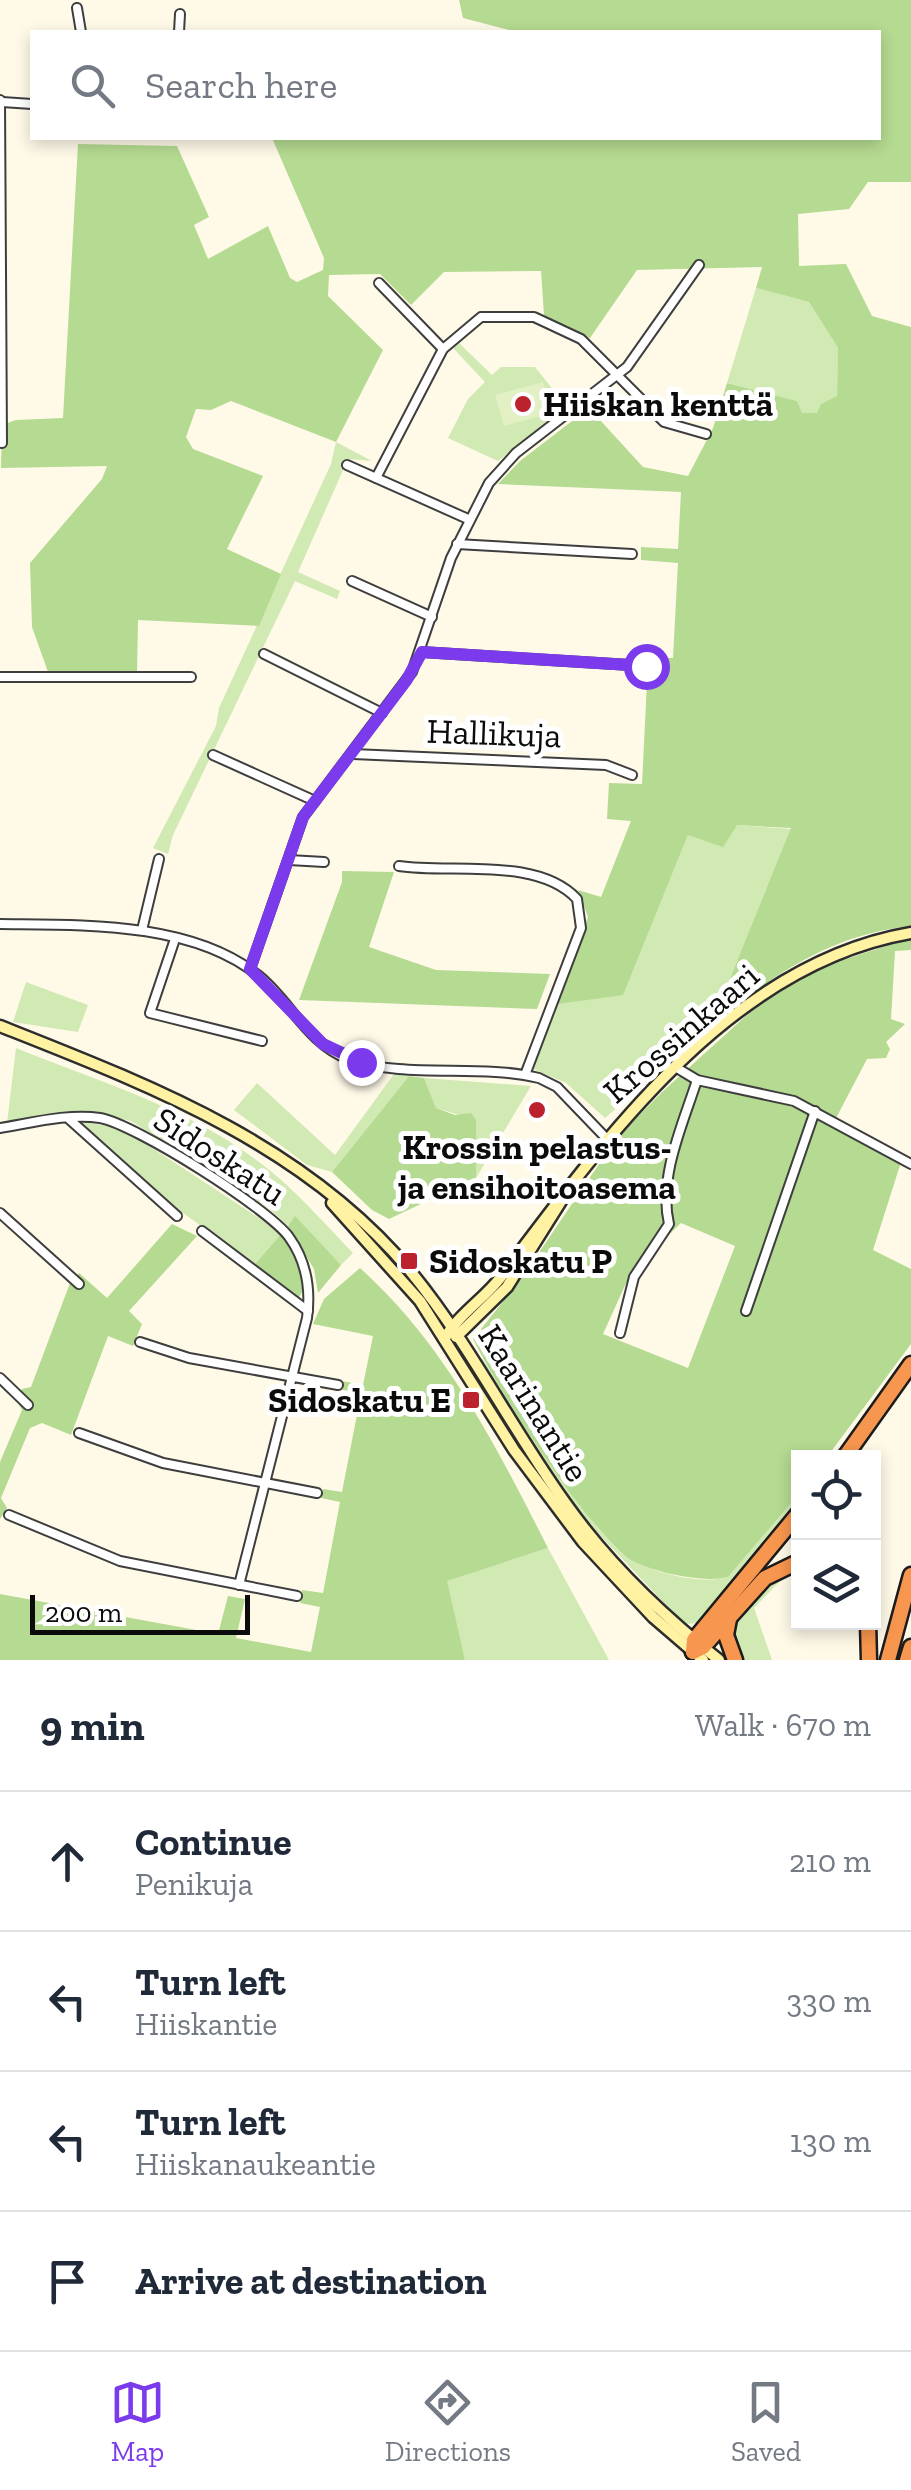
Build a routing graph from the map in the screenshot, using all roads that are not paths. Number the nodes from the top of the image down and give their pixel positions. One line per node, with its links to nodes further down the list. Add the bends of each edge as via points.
1 (77, 8): 3 (street)
2 (180, 14): 4 (street)
3 (82, 30)
4 (179, 30)
5 (1, 101): 6 (street); 12 (street)
6 (30, 104)
7 (699, 264): 10 (street)
8 (379, 282): 9 (street)
9 (443, 349): 10 (street, via 480,317 534,317 580,339); 14 (street)
10 (619, 374): 11 (street, via 664,422); 15 (street, via 505,462)
11 (706, 434)
12 (2, 443)
13 (347, 465): 14 (street)
14 (376, 478): 15 (street)
15 (468, 519): 16 (street)
16 (457, 544): 17 (street); 19 (street)
17 (632, 554)
18 (352, 581): 19 (street)
19 (432, 617): 20 (street)
20 (422, 652): 22 (street); 25 (street)
21 (264, 654): 25 (street)
22 (646, 666)
23 (0, 676): 24 (street)
24 (192, 677)
25 (382, 713): 26 (street)
26 (353, 754): 28 (street, Hallikuja, via 611,766); 29 (street)
27 (213, 755): 29 (street)
28 (632, 775)
29 (315, 802): 31 (street)
30 (159, 860): 35 (street)
31 (289, 860): 32 (street); 38 (street)
32 (324, 862)
33 (399, 866): 42 (street, via 500,868 578,899 581,928)
34 (0, 924): 35 (street)
35 (142, 930): 37 (street)
36 (911, 933): 41 (main road, Krossinkaari, via 839,952 794,973)
37 (175, 938): 38 (street); 40 (street, via 150,1013)
38 (250, 969): 42 (street, via 312,1035 346,1058)
39 (0, 1026): 49 (main road, Kaarinantie, via 183,1101)
40 (262, 1041)
41 (676, 1068): 43 (street); 47 (main road, Krossinkaari)
42 (525, 1075): 47 (street, via 557,1087)
43 (697, 1080): 44 (street, via 776,1094); 58 (street, via 674,1154 665,1207 670,1224 634,1277)
44 (815, 1111): 48 (street); 55 (street)
45 (69, 1119): 46 (street, Sidoskatu); 52 (street); 56 (street, Sidoskatu, via 96,1117 130,1129 269,1217 302,1260)
46 (0, 1128)
47 (606, 1138): 50 (main road, Krossinkaari)
48 (911, 1164)
49 (303, 1175): 57 (main road, Kaarinantie, via 379,1237); 60 (main road, Kaarinantie, via 403,1280)
50 (568, 1188): 57 (main road, Krossinkaari, via 486,1296); 59 (main road, Krossinkaari, via 518,1272)
51 (0, 1213): 54 (street)
52 (177, 1216)
53 (202, 1231): 56 (street)
54 (79, 1284)
55 (746, 1310)
56 (308, 1311): 63 (street, Sidoskatu)
57 (453, 1326): 59 (main road, Kaarinantie); 60 (main road, Krossinkaari)
58 (620, 1333)
59 (460, 1337): 60 (main road); 80 (main road, Kaarinantie, via 568,1507)
60 (445, 1338): 80 (main road, Kaarinantie, via 514,1450 583,1542 619,1584)
61 (140, 1342): 63 (street)
62 (911, 1364): 68 (highway)
63 (294, 1377): 65 (street); 69 (street, Sidoskatu)
64 (0, 1378): 66 (street)
65 (338, 1385)
66 (28, 1404)
67 (79, 1433): 69 (street, via 163,1463)
68 (850, 1450)
69 (266, 1483): 70 (street); 75 (street, Sidoskatu)
70 (317, 1493)
71 (9, 1515): 75 (street, via 120,1561)
72 (791, 1524): 80 (highway)
73 (791, 1565): 77 (highway, via 765,1578)
74 (911, 1575): 84 (highway)
75 (239, 1584): 76 (street)
76 (298, 1596)
77 (730, 1618): 80 (highway); 82 (highway, via 726,1635)
78 (868, 1630): 83 (highway)
79 (911, 1647): 85 (highway)
80 (698, 1650): 81 (main road, Kaarinantie)
81 (719, 1660)
82 (736, 1660)
83 (869, 1660)
84 (888, 1660)
85 (907, 1660)

